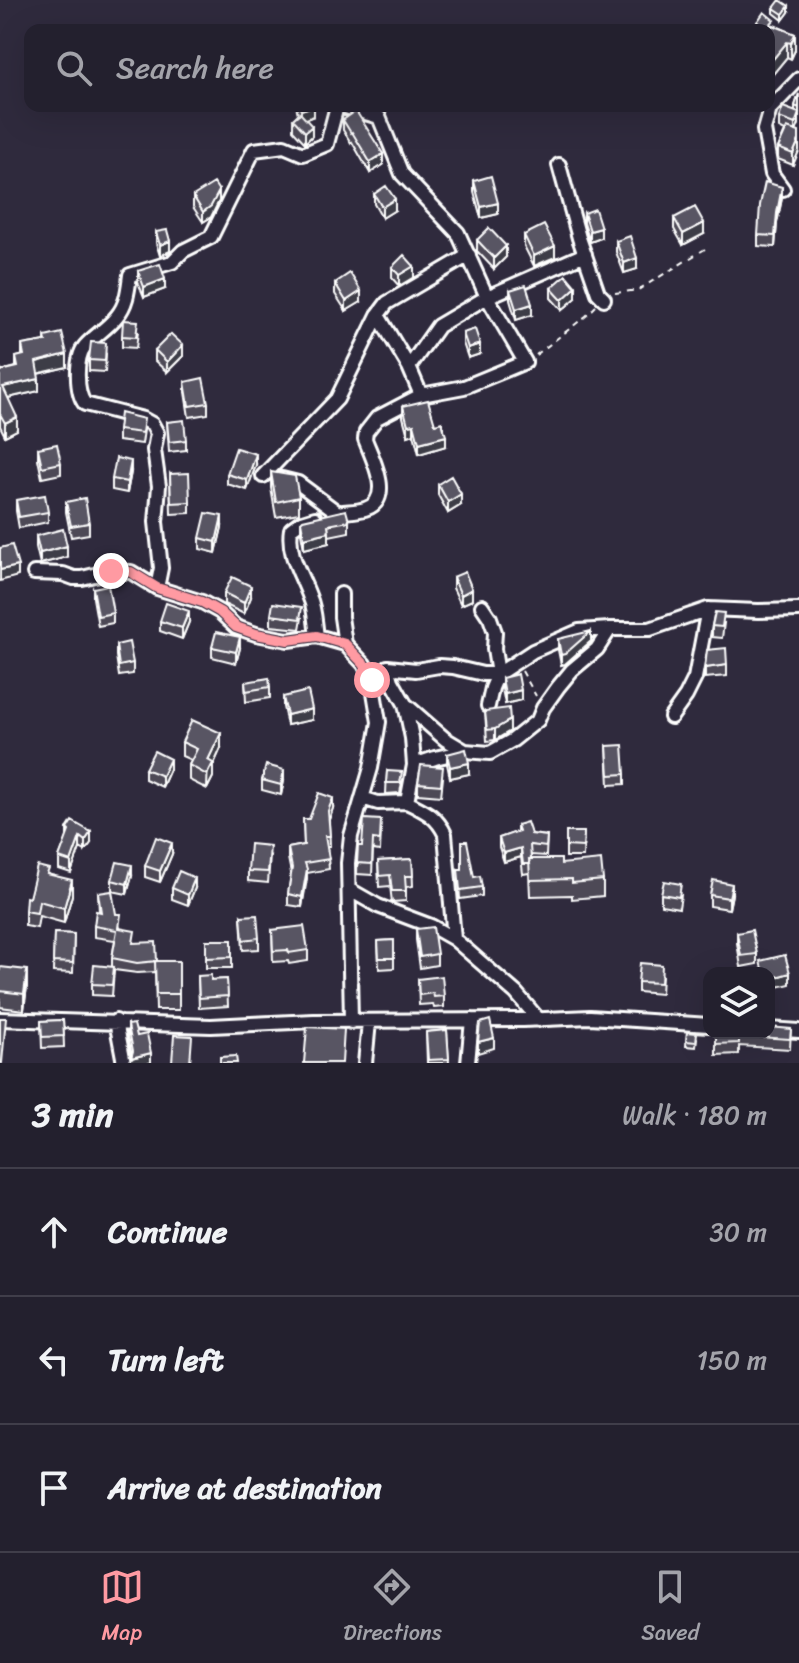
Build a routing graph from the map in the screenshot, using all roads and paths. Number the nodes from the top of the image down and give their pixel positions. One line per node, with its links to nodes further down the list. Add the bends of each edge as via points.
1 (799, 79): 2 (street)
2 (775, 104)
3 (337, 112): 17 (street, via 327,144 303,154 284,146 254,150 211,237 172,262 130,275 119,314 83,348 77,379 85,404 143,419 157,433)
4 (361, 112): 9 (street, via 379,117 402,174 458,233)
5 (769, 112): 7 (street, via 764,130 772,174)
6 (559, 165): 8 (street)
7 (783, 189)
8 (585, 254): 10 (street); 11 (street)
9 (469, 255): 10 (street); 12 (street, via 387,303)
10 (487, 297): 13 (street, via 438,326); 14 (street, via 525,362 464,387)
11 (604, 299)
12 (378, 315): 13 (street); 15 (street, via 337,399 263,476 298,483)
13 (409, 367): 14 (street)
14 (421, 395): 15 (street, via 377,418 366,432 380,498 364,509)
15 (337, 512): 23 (street, via 299,523 289,540 312,601)
16 (34, 573): 17 (street, via 82,578 131,572)
17 (157, 588): 23 (street, via 202,602 236,627 256,634 288,640)
18 (341, 594): 24 (street)
19 (482, 606): 27 (street, via 495,632)
20 (708, 609): 21 (street); 22 (street, via 650,629); 32 (street, via 695,678)
21 (799, 610)
22 (610, 629): 25 (street, via 579,631); 31 (street)
23 (317, 636): 24 (street)
24 (345, 644): 28 (street, via 364,664)
25 (517, 662): 27 (street); 31 (path)
26 (388, 667): 27 (street, via 439,666); 28 (street); 29 (street)
27 (498, 674): 30 (street)
28 (374, 691): 35 (street, via 379,722)
29 (405, 704): 33 (street); 34 (street)
30 (488, 706)
31 (543, 708): 33 (street, via 538,720 490,753)
32 (671, 717)
33 (465, 751): 34 (street)
34 (414, 765): 36 (street)
35 (362, 798): 36 (street); 37 (street, via 351,836)
36 (407, 802): 38 (street, via 439,822 445,834)
37 (350, 890): 38 (street); 43 (street)
38 (454, 939): 41 (street)
39 (0, 1019): 42 (street)
40 (472, 1020): 41 (street); 44 (street); 50 (street)
41 (539, 1020): 45 (street, via 590,1017)
42 (116, 1021): 43 (street, via 211,1026); 48 (street)
43 (351, 1022): 44 (street)
44 (369, 1022): 49 (street)
45 (703, 1025)
46 (775, 1029): 47 (street)
47 (799, 1031)
48 (124, 1063)
49 (365, 1063)
50 (468, 1063)

